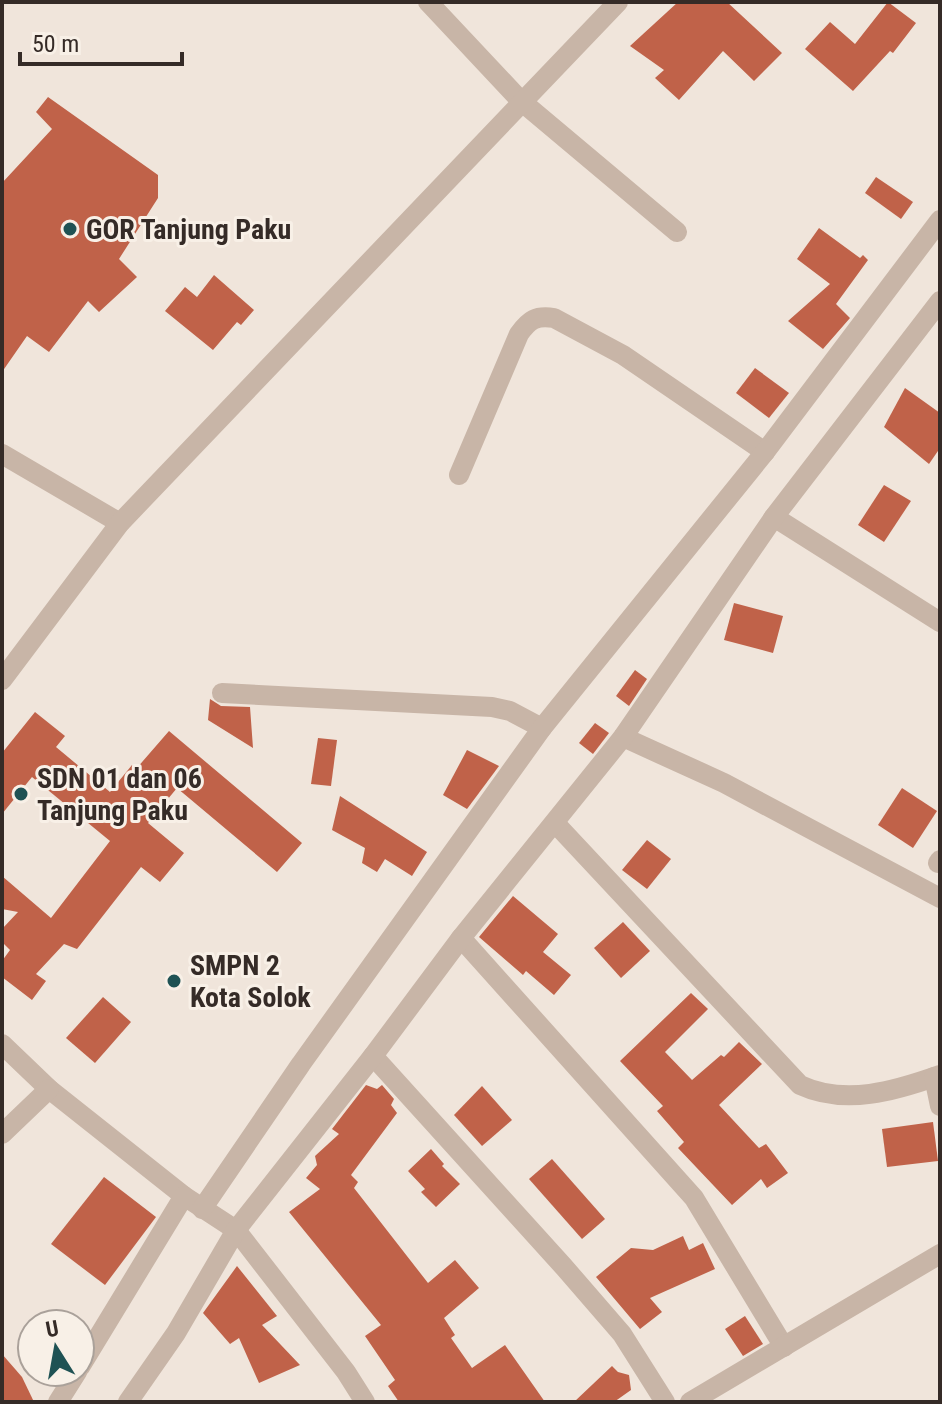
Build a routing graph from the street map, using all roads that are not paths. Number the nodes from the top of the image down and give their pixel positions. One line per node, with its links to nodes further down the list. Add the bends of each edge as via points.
1 (428, 2): 3 (street)
2 (618, 2): 3 (street)
3 (521, 101): 5 (street); 11 (street)
4 (940, 220): 7 (street)
5 (677, 232)
6 (940, 301): 10 (street)
7 (765, 452): 9 (street, via 623,355 542,316 519,334); 15 (street)
8 (2, 454): 11 (street)
9 (459, 475)
10 (774, 517): 12 (street); 16 (street)
11 (120, 523): 13 (street)
12 (940, 622)
13 (2, 680)
14 (222, 693): 15 (street, via 492,707)
15 (542, 728): 27 (street)
16 (623, 737): 17 (street); 18 (street, via 724,783)
17 (555, 823): 19 (street); 22 (street, via 800,1085 840,1097 908,1087)
18 (940, 898)
19 (461, 938): 21 (street); 31 (street, via 694,1198)
20 (2, 1044): 23 (street)
21 (373, 1056): 28 (street); 34 (street, via 612,1323)
22 (937, 1076): 24 (street)
23 (49, 1089): 25 (street); 26 (street)
24 (940, 1106)
25 (2, 1134)
26 (184, 1196): 27 (street); 30 (street)
27 (202, 1209): 28 (street)
28 (236, 1230): 32 (street); 33 (street)
29 (940, 1254): 31 (street)
30 (96, 1341)
31 (784, 1347): 35 (street)
32 (128, 1402)
33 (365, 1402)
34 (665, 1402)
35 (690, 1402)

